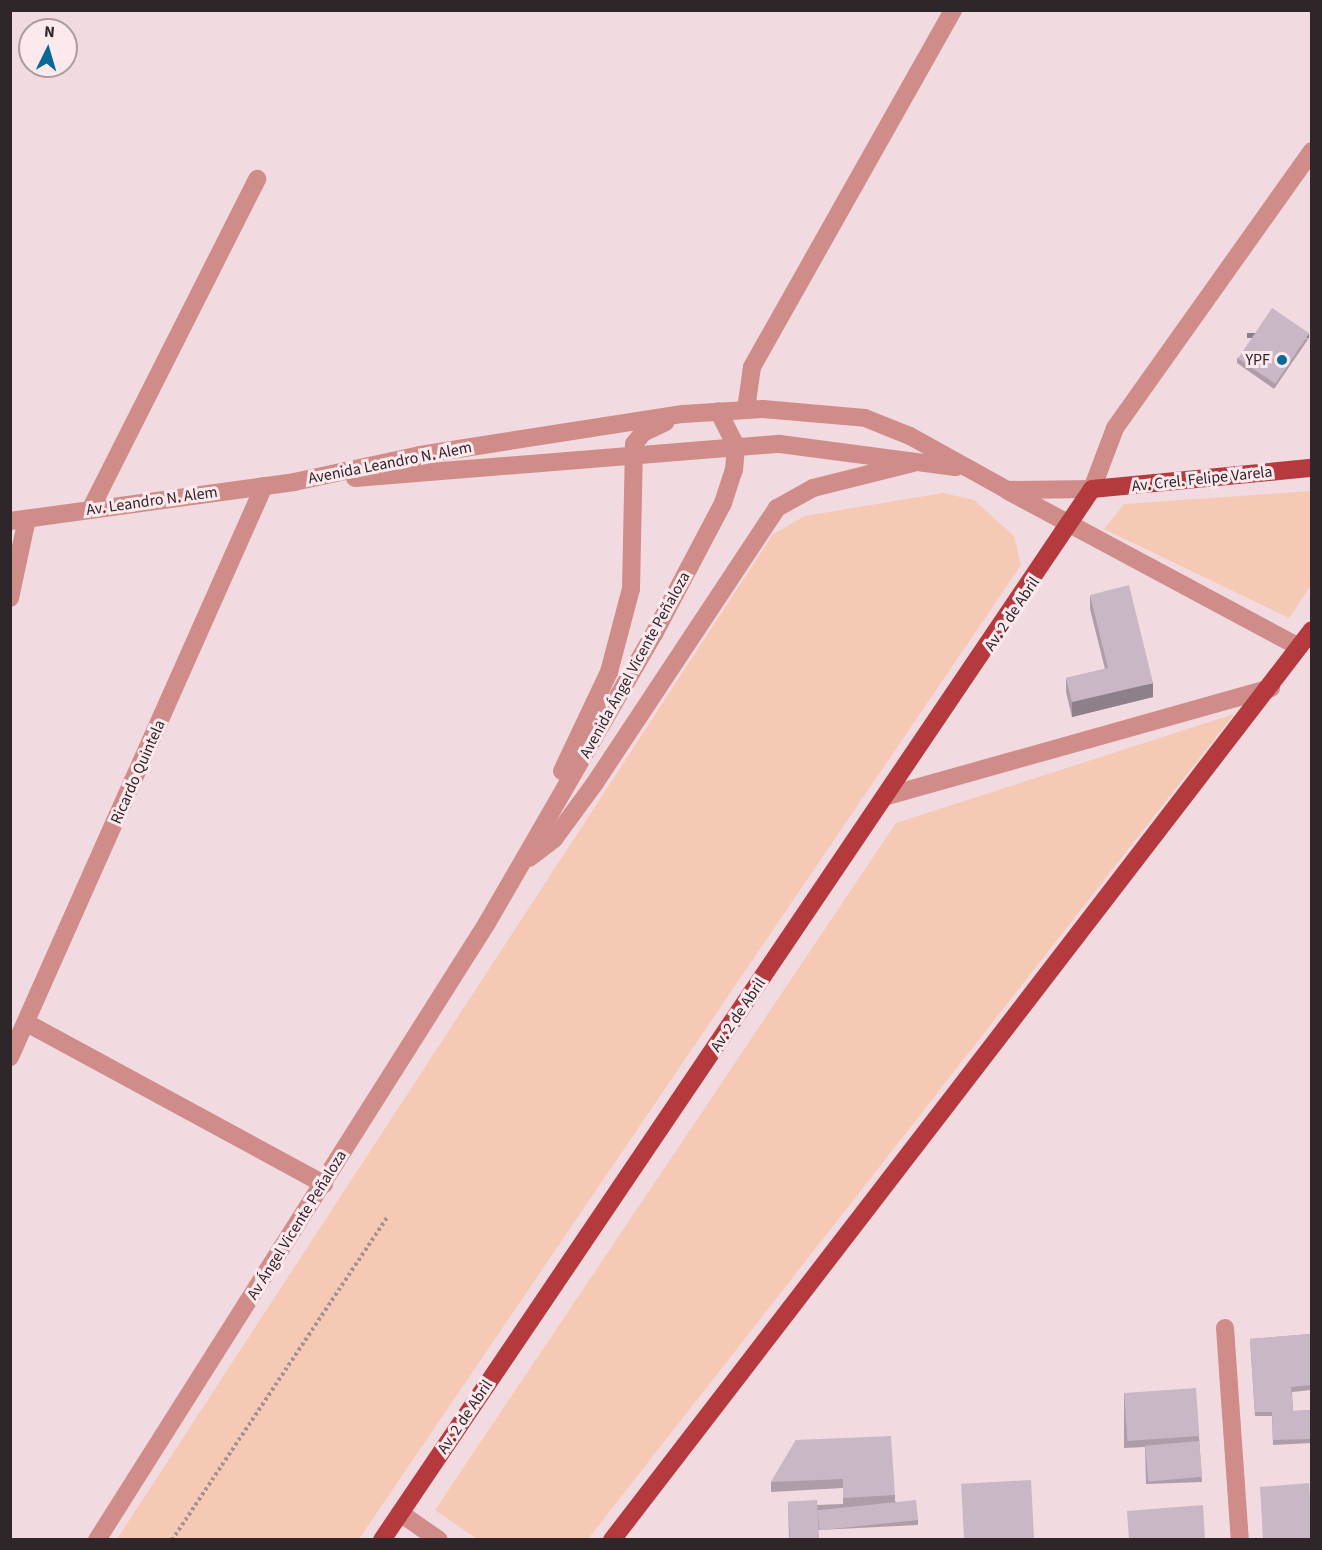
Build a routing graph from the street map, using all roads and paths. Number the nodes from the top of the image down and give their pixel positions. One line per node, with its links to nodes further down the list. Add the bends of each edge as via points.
1 (953, 10): 4 (street, via 752,367)
2 (1311, 151): 14 (street, via 1115,428)
3 (257, 179): 16 (street)
4 (746, 410): 5 (street, Avenida Leandro N. Alem); 10 (street, Avenida Leandro N. Alem, via 828,411 865,418 910,436)
5 (718, 411): 6 (street, Avenida Leandro N. Alem); 7 (street)
6 (694, 413): 8 (street, via 643,433); 12 (street, Avenida Leandro N. Alem, via 420,455)
7 (736, 446): 8 (street, Avenida Leandro N. Alem); 9 (street, Avenida Leandro N. Alem, via 824,446); 24 (street, Avenida Ángel Vicente Peñaloza, via 723,503 696,556)
8 (632, 455): 12 (street, Avenida Leandro N. Alem); 25 (street, via 631,589 612,661)
9 (921, 461): 10 (street, Avenida Leandro N. Alem); 24 (street, via 813,488 777,508 595,783 554,839)
10 (964, 468): 15 (street, Avenida Leandro N. Alem)
11 (1311, 468): 14 (main road, Av. Crel. Felipe Varela)
12 (294, 482): 13 (street, Av. Leandro N. Alem)
13 (264, 486): 16 (street, Av. Leandro N. Alem); 26 (street, Ricardo Quintela)
14 (1092, 489): 15 (street, Avenida Leandro N. Alem); 18 (main road, Av. 2 de Abril)
15 (1006, 490): 18 (street)
16 (90, 510): 17 (street, Av. Leandro N. Alem)
17 (19, 520): 19 (street)
18 (1071, 527): 21 (street); 23 (main road, Av. 2 de Abril)
19 (10, 598)
20 (1311, 630): 21 (main road)
21 (1299, 647): 22 (main road)
22 (1271, 688): 23 (street); 36 (main road)
23 (887, 796): 31 (main road, Av. 2 de Abril)
24 (521, 865): 25 (street, Avenida Ángel Vicente Peñaloza)
25 (495, 910): 28 (street, Av Ángel Vicente Peñaloza)
26 (27, 1023): 27 (street, Ricardo Quintela); 28 (street)
27 (10, 1056)
28 (324, 1184): 32 (street, Av Ángel Vicente Peñaloza)
29 (388, 1216): 33 (path)
30 (1225, 1328): 37 (street)
31 (400, 1513): 34 (main road, Av. 2 de Abril); 35 (street)
32 (97, 1539)
33 (172, 1539)
34 (382, 1539)
35 (439, 1539)
36 (612, 1539)
37 (1240, 1539)

